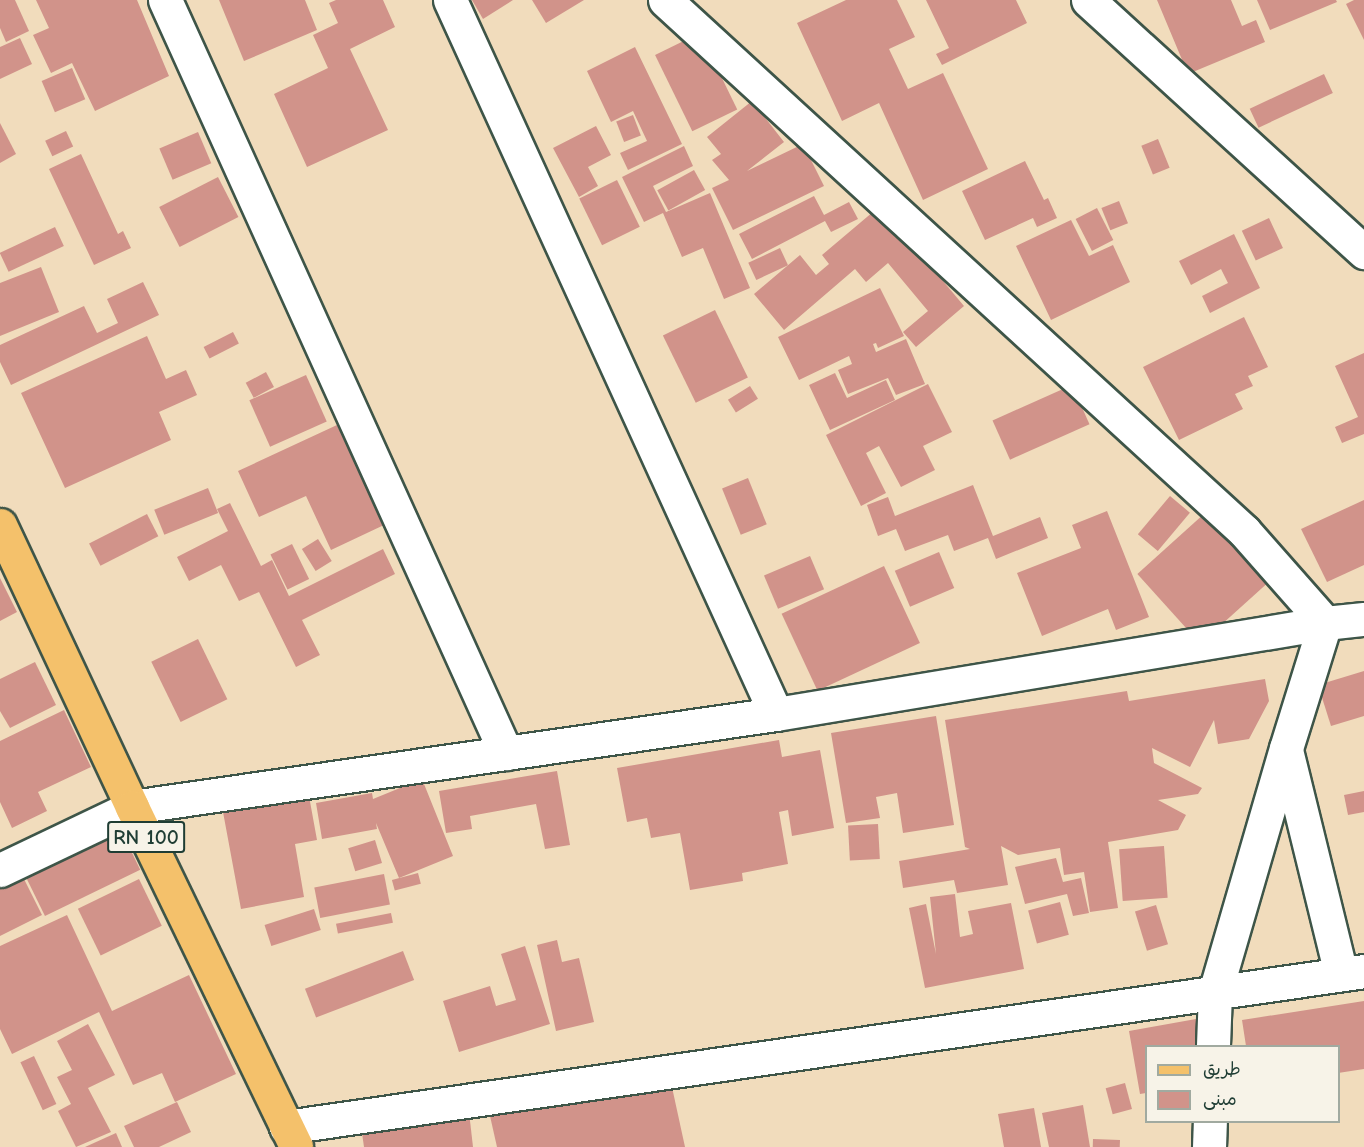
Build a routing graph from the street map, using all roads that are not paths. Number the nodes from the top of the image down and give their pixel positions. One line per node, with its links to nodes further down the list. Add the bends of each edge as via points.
1 (165, 0): 11 (street)
2 (450, 0): 9 (street)
3 (665, 0): 8 (street, via 1244,531)
4 (1089, 0): 5 (street)
5 (1364, 252)
6 (0, 525): 12 (main road, RN 100)
7 (1364, 619): 8 (street)
8 (1326, 623): 9 (street); 10 (street)
9 (776, 714): 11 (street)
10 (1286, 748): 14 (street); 15 (street)
11 (506, 753): 12 (street)
12 (132, 807): 13 (street); 18 (main road, RN 100)
13 (0, 870)
14 (1353, 972): 15 (street)
15 (1215, 993): 16 (street); 18 (street)
16 (1213, 1045)
17 (1210, 1123): 19 (street)
18 (291, 1137)
19 (1209, 1147)

